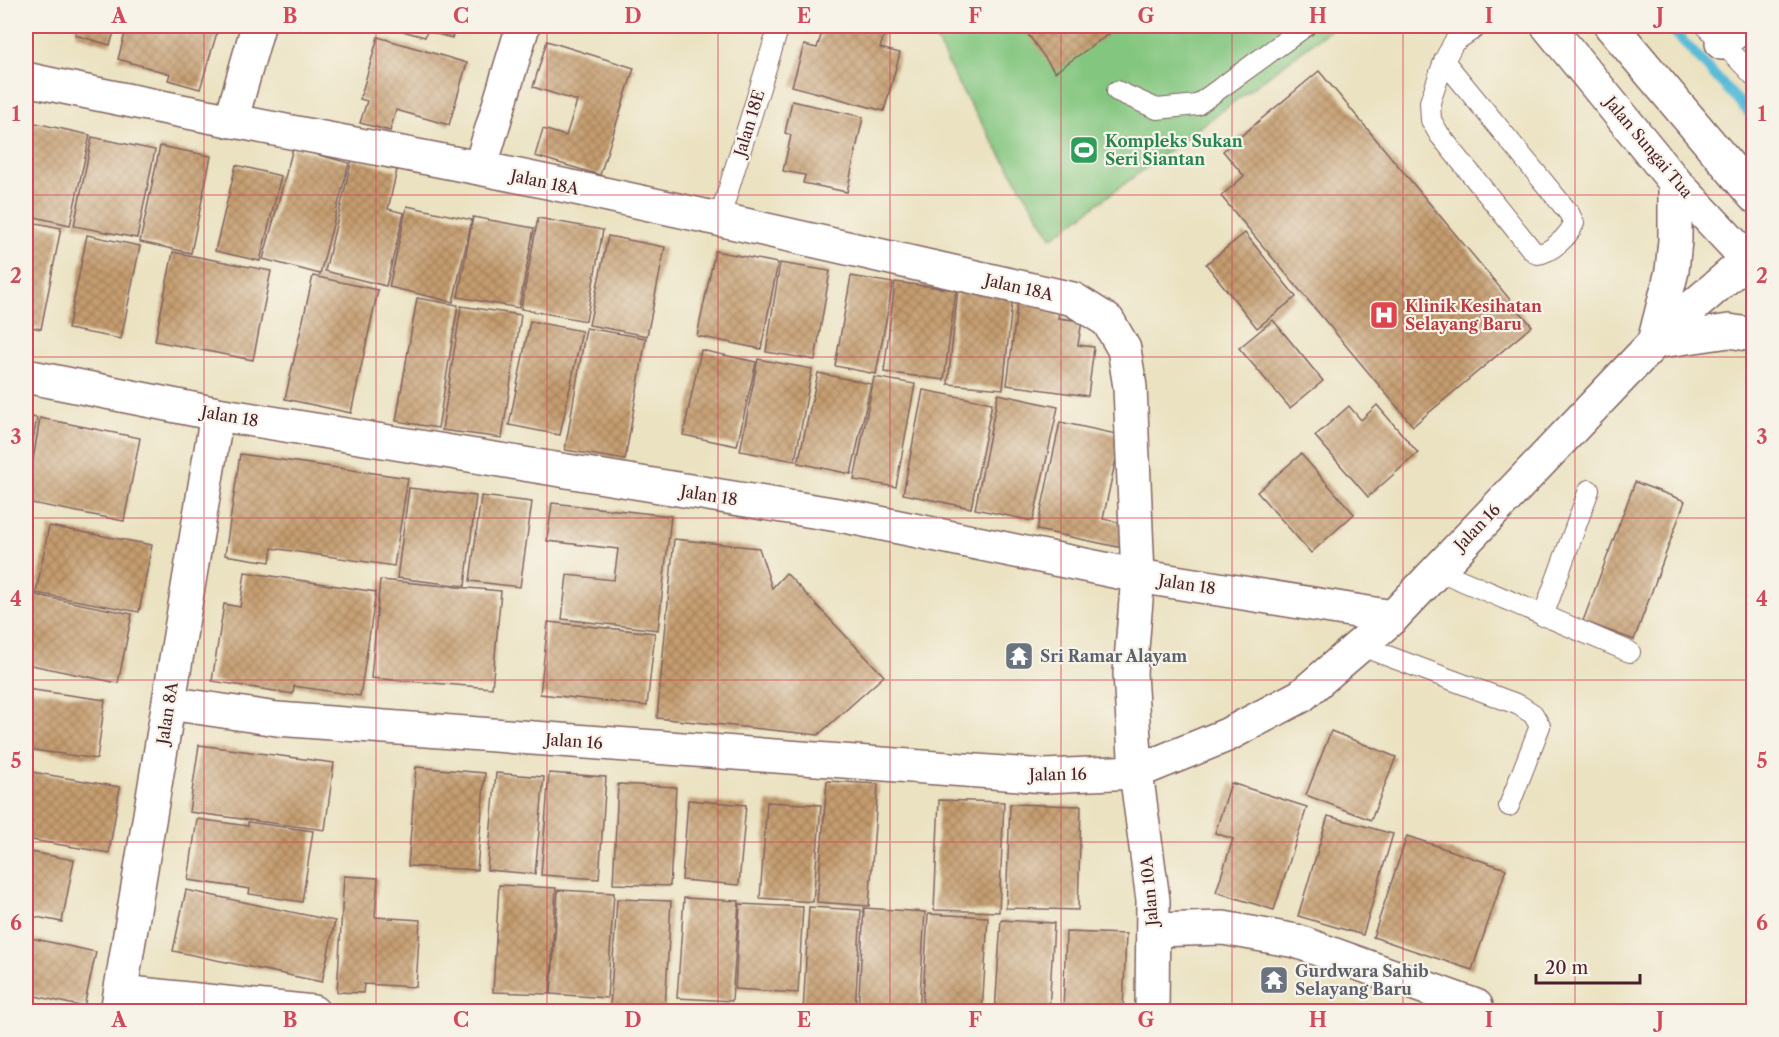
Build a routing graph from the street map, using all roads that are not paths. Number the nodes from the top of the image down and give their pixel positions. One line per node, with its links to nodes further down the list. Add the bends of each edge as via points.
1 (258, 26): 13 (street)
2 (523, 26): 14 (street)
3 (779, 26): 17 (lane, Jalan 18E)
4 (1306, 26): 12 (lane, via 1197,105 1157,109)
5 (1478, 26): 9 (lane, via 1454,42)
6 (1548, 26): 15 (street, Jalan Sungai Tua)
7 (1611, 26): 16 (street)
8 (1723, 31): 10 (lane)
9 (1444, 61): 9 (lane, via 1569,213 1574,223 1571,231 1545,254 1532,250 1431,120 1430,102)
10 (1754, 76)
11 (26, 79): 13 (street, Jalan 18A)
12 (1117, 91)
13 (231, 121): 14 (street, Jalan 18A)
14 (480, 168): 17 (street, Jalan 18A)
15 (1675, 182): 18 (street, Jalan Sungai Tua); 20 (street, via 1672,271)
16 (1754, 196)
17 (719, 220): 25 (street, Jalan 18A, via 1073,299 1108,321 1124,349 1130,387)
18 (1752, 259): 20 (street, Jalan 16)
19 (1754, 335): 20 (street, via 1729,331)
20 (1654, 342): 24 (street, Jalan 16)
21 (26, 376): 22 (street, Jalan 18)
22 (217, 414): 25 (street, Jalan 18, via 850,518); 30 (street, Jalan 8A)
23 (1589, 490): 26 (lane)
24 (1437, 570): 26 (lane); 27 (street, Jalan 16)
25 (1138, 576): 27 (street, Jalan 18); 31 (street, Jalan 18A, via 1130,673)
26 (1544, 616): 29 (lane)
27 (1393, 617): 28 (street, Jalan 16)
28 (1361, 646): 31 (street, Jalan 16, via 1316,685 1281,708); 32 (lane, via 1519,705 1533,714 1540,726)
29 (1630, 652)
30 (169, 703): 31 (street, Jalan 16, via 277,719 1045,776); 34 (street, Jalan 8A)
31 (1136, 772): 33 (street, Jalan 10A, via 1153,900)
32 (1509, 806)
33 (1153, 930): 35 (street, via 1223,928 1296,941); 37 (street, Jalan 10A)
34 (119, 1002): 36 (street)
35 (1476, 1006)
36 (313, 1011)
37 (1152, 1011)

